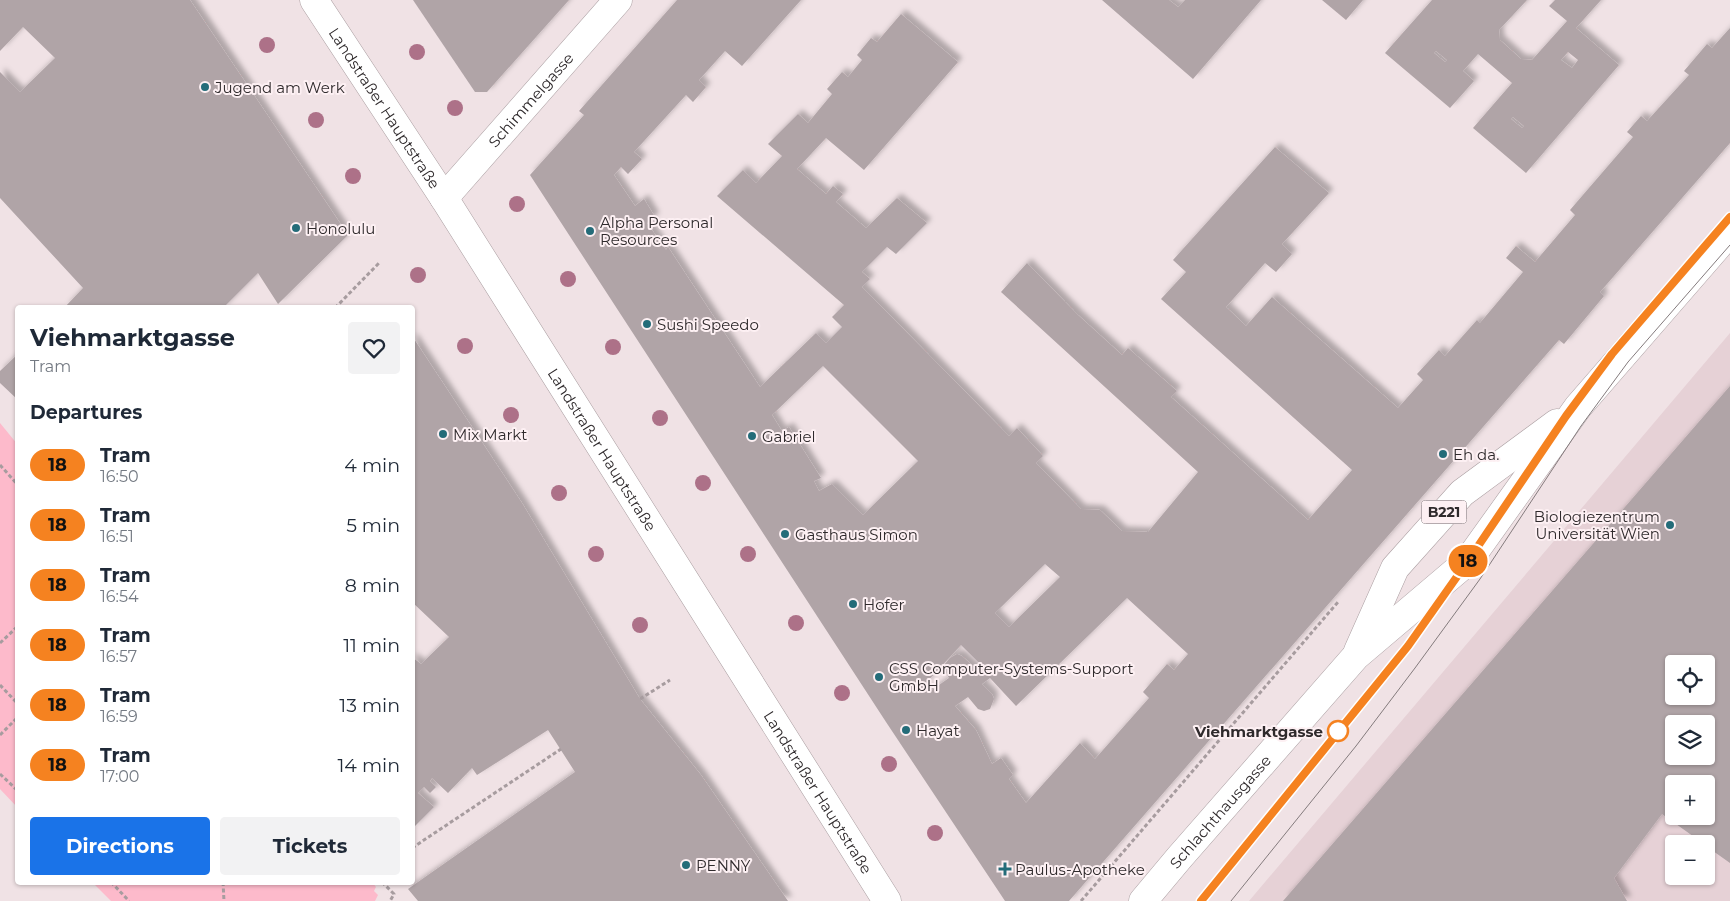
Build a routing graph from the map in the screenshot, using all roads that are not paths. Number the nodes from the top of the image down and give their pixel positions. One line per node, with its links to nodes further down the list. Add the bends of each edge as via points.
1 (314, 0): 3 (main road, Landstraßer Hauptstraße)
2 (618, 0): 3 (main road, Schimmelgasse)
3 (444, 198): 7 (main road, Landstraßer Hauptstraße)
4 (1730, 232): 5 (main road, Schlachthausgasse / B221)
5 (1578, 407): 6 (main road, Schlachthausgasse / B221, via 1468,561); 6 (main road, Schlachthausgasse / B221, via 1456,499 1395,568)
6 (1356, 656): 8 (main road, Schlachthausgasse / B221)
7 (887, 901)
8 (1143, 901)

